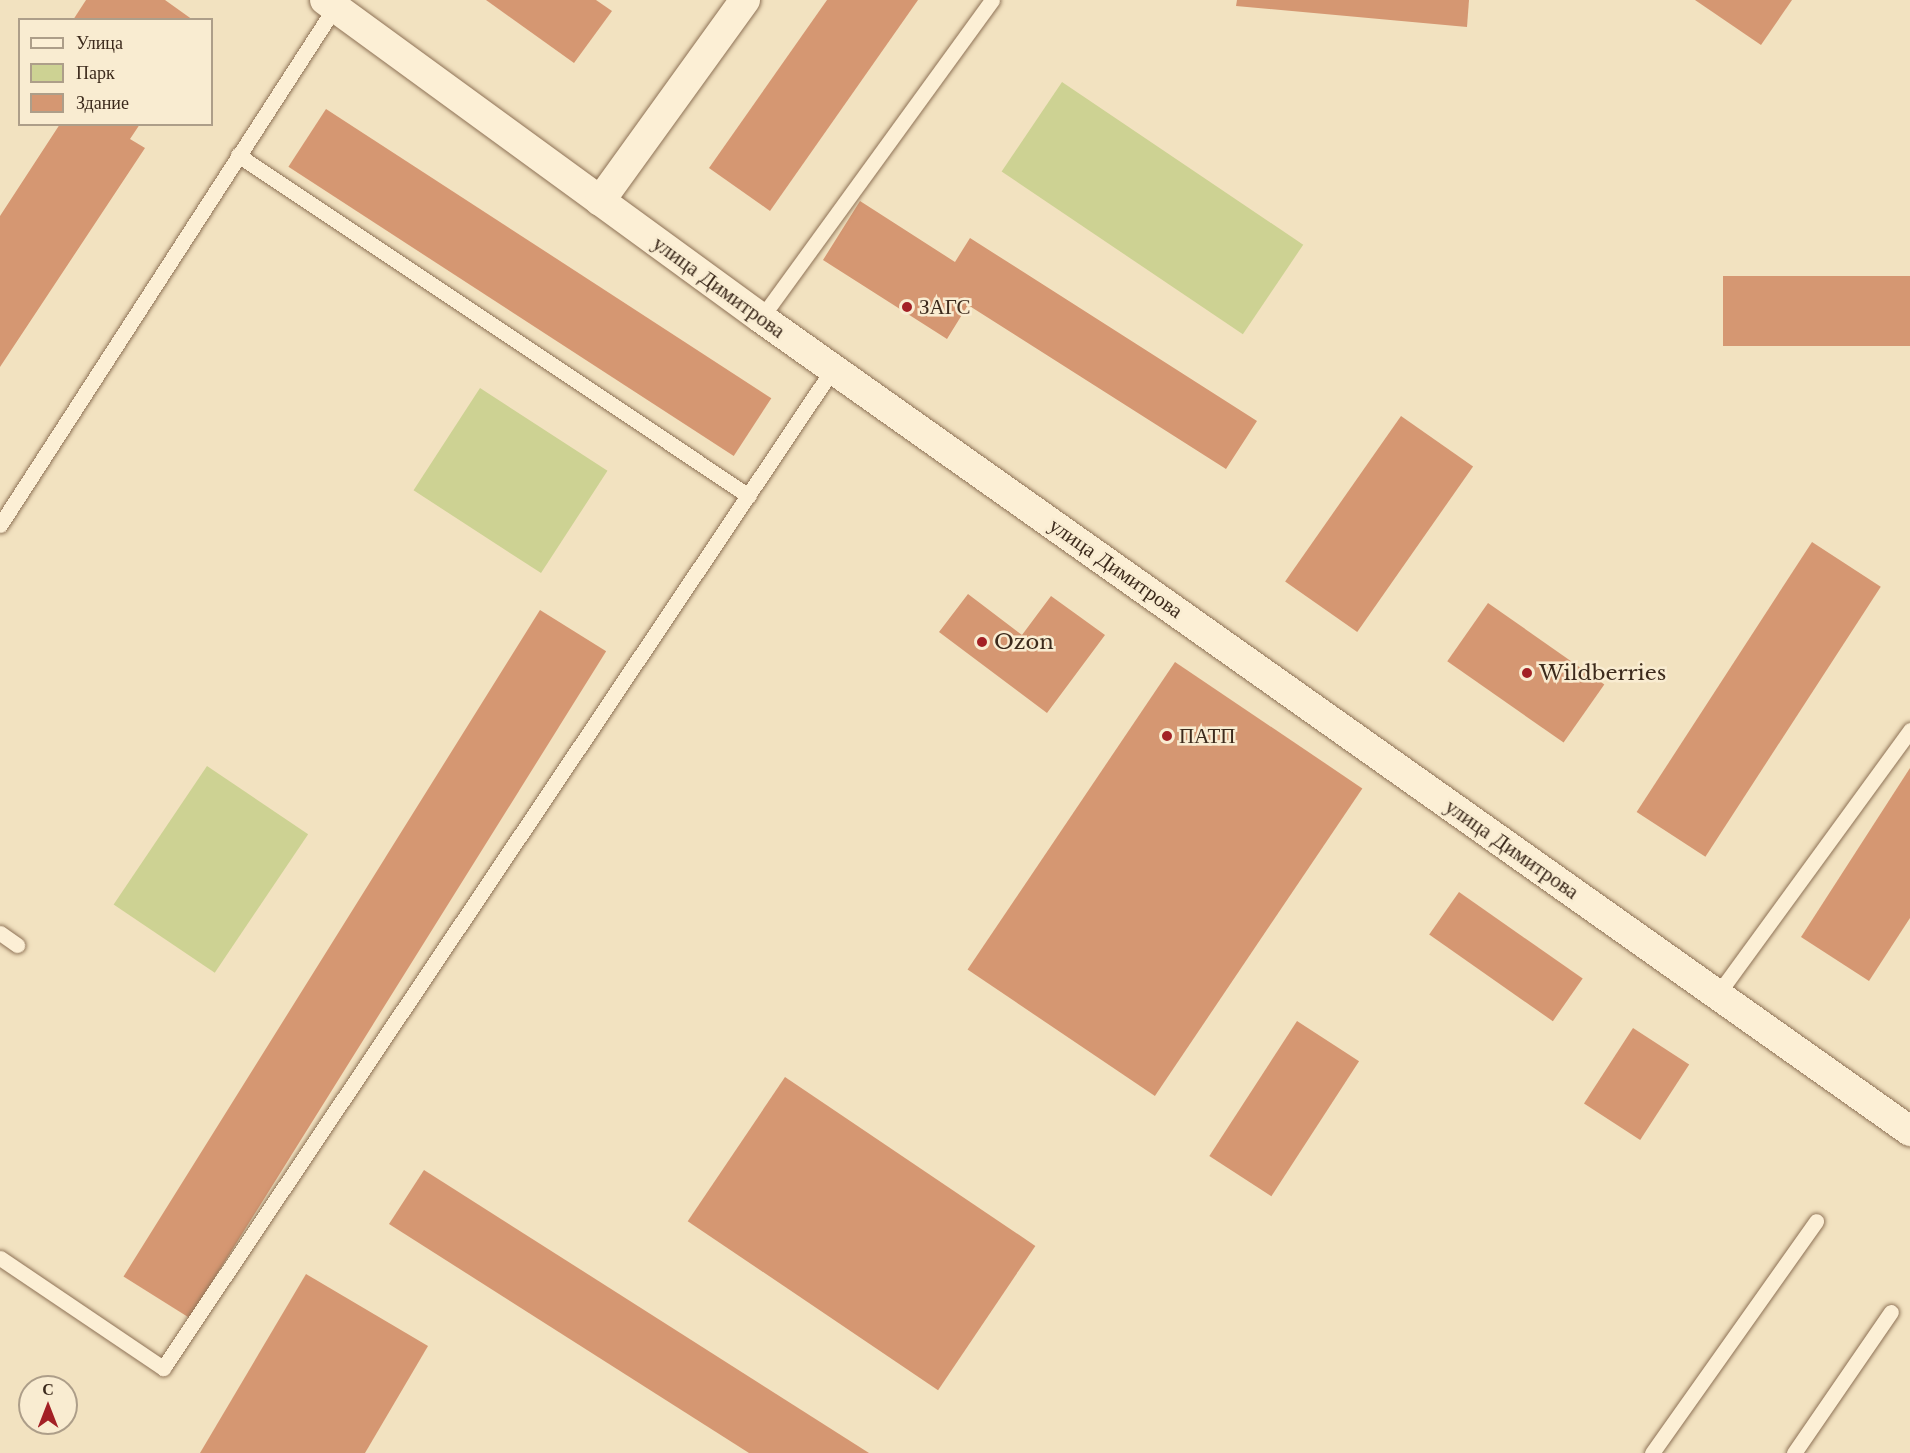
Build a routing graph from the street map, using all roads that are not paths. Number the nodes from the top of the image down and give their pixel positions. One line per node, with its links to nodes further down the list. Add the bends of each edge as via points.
1 (745, 0): 5 (street)
2 (992, 0): 6 (lane)
3 (330, 4): 4 (lane); 5 (street, улица Димитрова)
4 (238, 155): 8 (lane); 9 (lane)
5 (600, 201): 6 (street, улица Димитрова)
6 (761, 318): 7 (street, улица Димитрова)
7 (834, 367): 8 (lane); 13 (street, улица Димитрова)
8 (749, 496): 16 (lane, via 163,1368)
9 (0, 525)
10 (1910, 730): 13 (lane)
11 (0, 933): 12 (lane)
12 (16, 945)
13 (1717, 995): 14 (street, улица Димитрова)
14 (1910, 1131)
15 (1816, 1221): 18 (lane)
16 (0, 1258)
17 (1891, 1312): 19 (lane)
18 (1652, 1453)
19 (1794, 1453)

